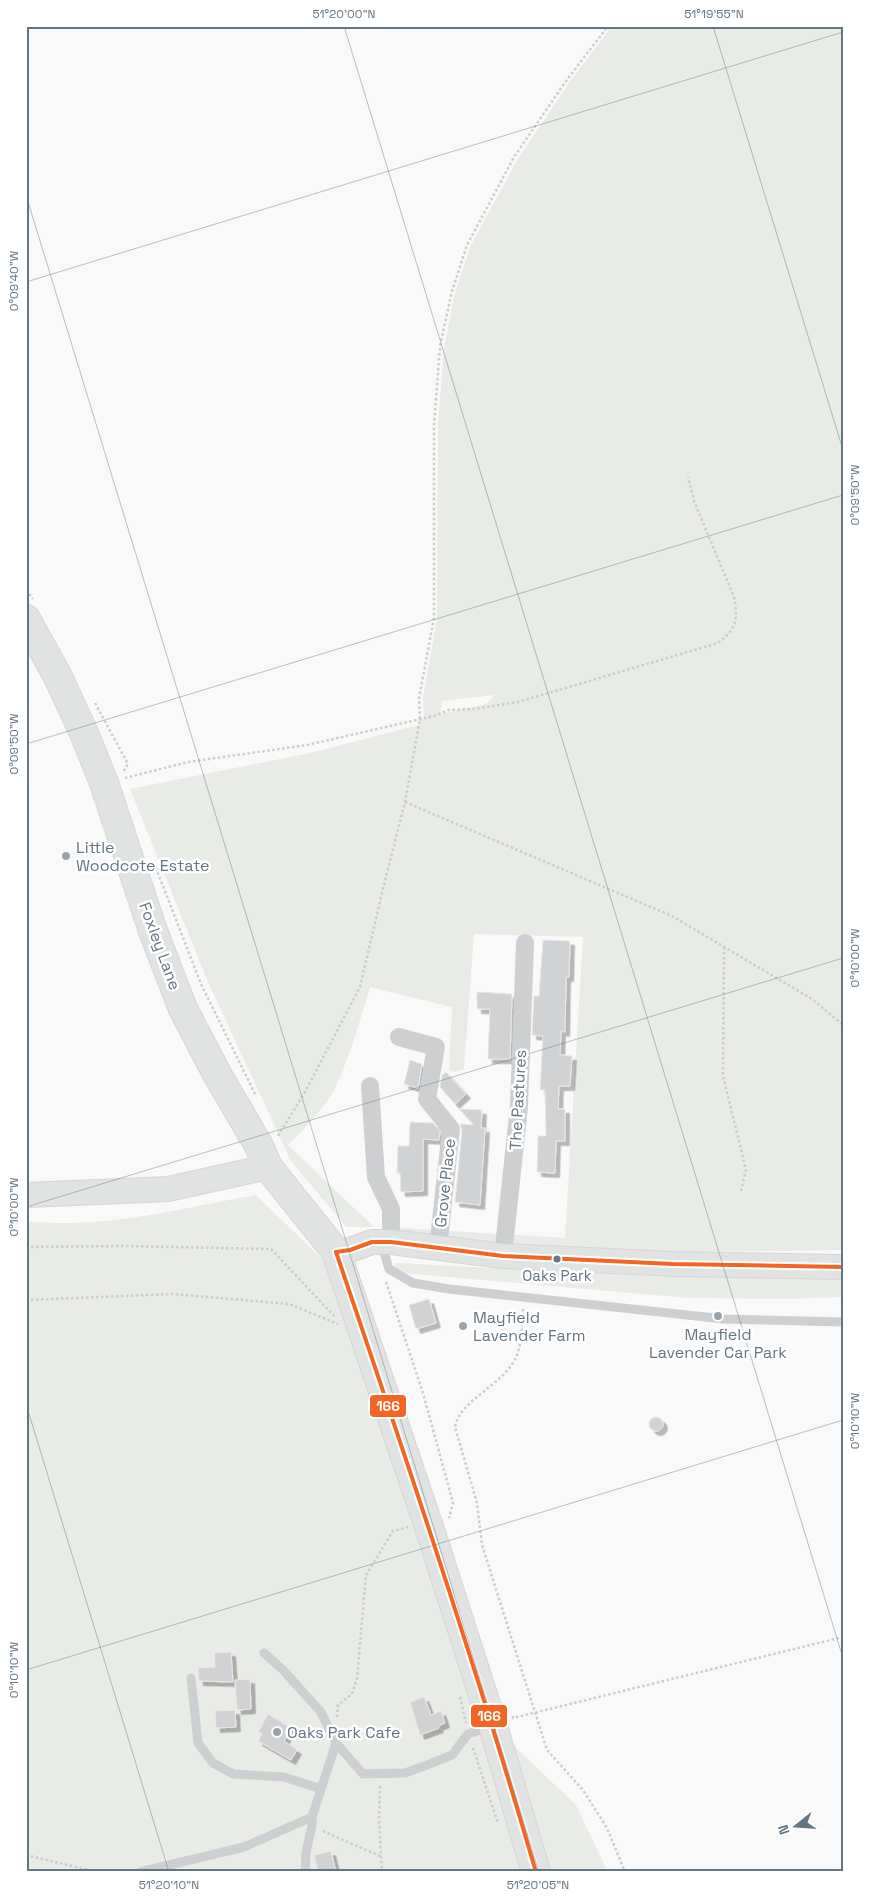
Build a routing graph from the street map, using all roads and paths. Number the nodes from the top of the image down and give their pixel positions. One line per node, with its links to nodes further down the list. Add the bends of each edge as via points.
1 (608, 26): 6 (path, via 514,157 467,245 452,291 440,346 434,426 434,618 419,698)
2 (688, 477): 6 (path, via 694,501 734,597 736,624 729,635 705,648 518,702 449,710)
3 (26, 590): 4 (path)
4 (31, 611): 7 (main road, Foxley Lane, via 84,733)
5 (95, 702): 7 (path, via 128,764)
6 (420, 719): 7 (path, via 307,745 188,762); 8 (path)
7 (112, 782): 17 (main road, Foxley Lane, via 153,931 182,1009)
8 (405, 802): 11 (path, via 672,916); 16 (path, via 360,988 277,1138)
9 (153, 860): 15 (path, via 201,984)
10 (524, 943): 24 (street, The Pastures, via 519,1106)
11 (724, 948): 12 (path, via 812,999); 18 (path, via 724,1076 746,1170)
12 (843, 1025)
13 (399, 1037): 22 (street, Grove Place, via 436,1047 426,1099 451,1129)
14 (370, 1086): 20 (street, via 376,1177 391,1210)
15 (260, 1104)
16 (272, 1129)
17 (268, 1167): 19 (main road, via 168,1189); 23 (main road, Foxley Lane)
18 (741, 1191)
19 (26, 1195)
20 (386, 1242): 22 (main road); 23 (main road, via 372,1242); 27 (lane, via 390,1269 413,1283)
21 (26, 1247): 28 (path, via 271,1249 345,1327 280,1303 173,1294)
22 (438, 1248): 24 (main road)
23 (336, 1252): 37 (main road, Foxley Lane, via 424,1511)
24 (503, 1256): 25 (main road)
25 (843, 1267)
26 (386, 1282): 31 (path, via 428,1411 452,1502)
27 (523, 1297): 29 (lane, via 724,1319); 36 (path, via 516,1357 497,1382 460,1412 455,1427 477,1503 482,1545)
28 (26, 1300)
29 (843, 1322)
30 (404, 1520): 38 (path, via 407,1528 393,1531 366,1575 357,1678 352,1694 338,1705)
31 (450, 1522)
32 (843, 1637): 36 (path)
33 (264, 1653): 38 (lane, via 321,1712)
34 (191, 1678): 40 (lane, via 198,1743 214,1763 233,1774 284,1777)
35 (460, 1697): 37 (path)
36 (534, 1712): 37 (path); 50 (path, via 546,1750 582,1790 607,1828)
37 (490, 1723): 39 (lane, via 452,1755 405,1773); 42 (path); 49 (main road, Foxley Lane)
38 (336, 1744): 39 (lane, via 363,1774); 40 (lane)
39 (380, 1774): 44 (path)
40 (321, 1789): 41 (lane)
41 (312, 1822): 44 (path); 46 (lane, via 244,1848); 47 (lane)
42 (498, 1824)
43 (26, 1855): 45 (path)
44 (380, 1856): 48 (path)
45 (97, 1872)
46 (140, 1872)
47 (306, 1872)
48 (382, 1872)
49 (536, 1872)
50 (625, 1872)

